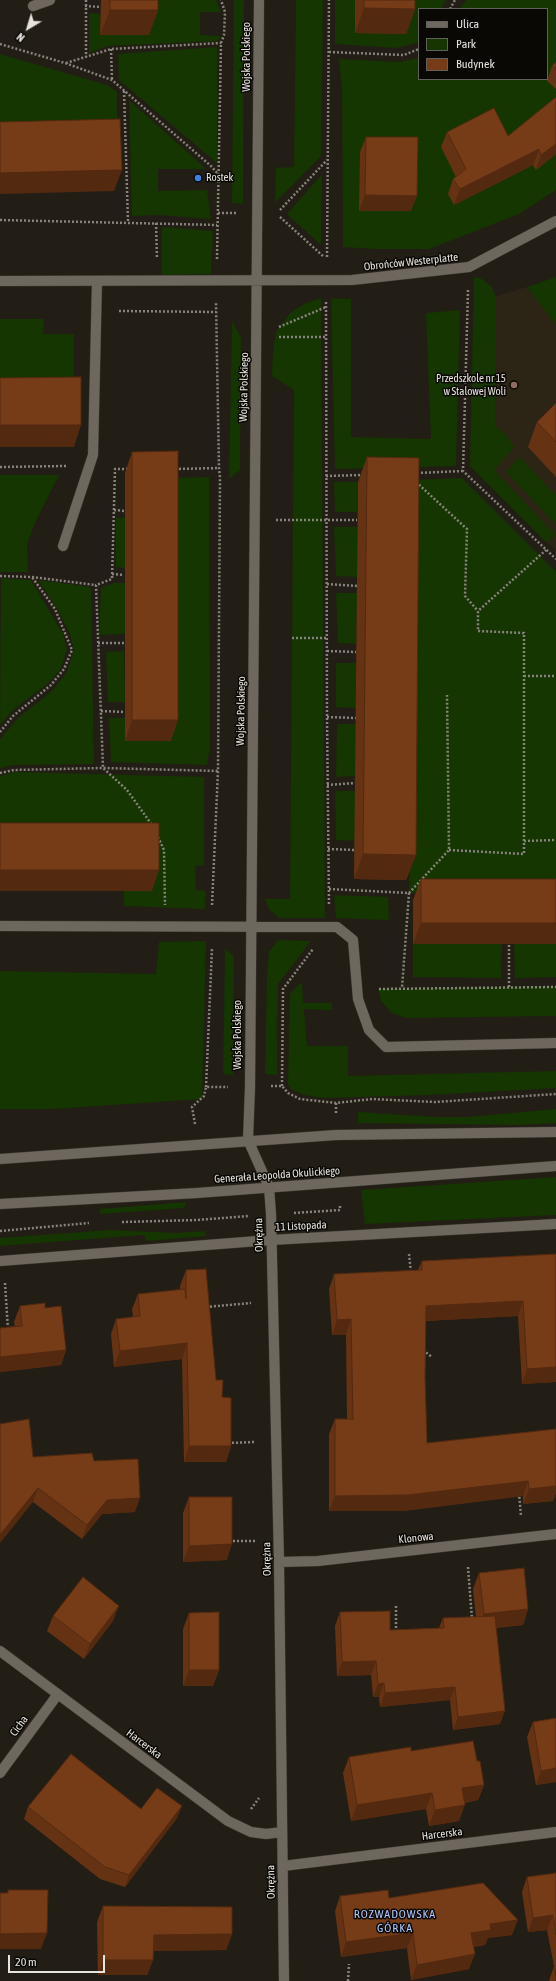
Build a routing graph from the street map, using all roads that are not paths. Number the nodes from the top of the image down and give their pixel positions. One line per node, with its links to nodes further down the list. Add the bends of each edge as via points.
1 (50, 0): 3 (street)
2 (259, 0): 7 (street, Wojska Polskiego)
3 (34, 6)
4 (556, 221): 7 (street, Obrońców Westerplatte, via 469,267 352,280)
5 (0, 281): 6 (street)
6 (97, 281): 7 (street); 8 (street, via 94,455)
7 (257, 282): 10 (street, Wojska Polskiego)
8 (63, 546)
9 (0, 926): 10 (street)
10 (251, 928): 11 (street, via 337,927 353,940 358,999 369,1030 386,1047); 13 (street, Wojska Polskiego)
11 (556, 1043)
12 (556, 1132): 13 (street, via 396,1134)
13 (248, 1140): 14 (street); 16 (street, Okrężna)
14 (0, 1159)
15 (556, 1166): 16 (street, Generała Leopolda Okulickiego)
16 (269, 1187): 17 (street, Generała Leopolda Okulickiego); 19 (street, Okrężna)
17 (0, 1204)
18 (556, 1224): 19 (street, 11 Listopada)
19 (271, 1240): 20 (street, 11 Listopada); 22 (street, Okrężna)
20 (1, 1260)
21 (556, 1534): 22 (street, Klonowa, via 318,1561)
22 (279, 1562): 26 (street, Okrężna)
23 (0, 1651): 24 (street, Harcerska)
24 (58, 1694): 25 (street, Cicha); 26 (street, Harcerska, via 228,1821 251,1832)
25 (0, 1773)
26 (282, 1832): 28 (street, Okrężna)
27 (556, 1832): 28 (street, Harcerska)
28 (283, 1866): 29 (street, Okrężna)
29 (284, 1981)

